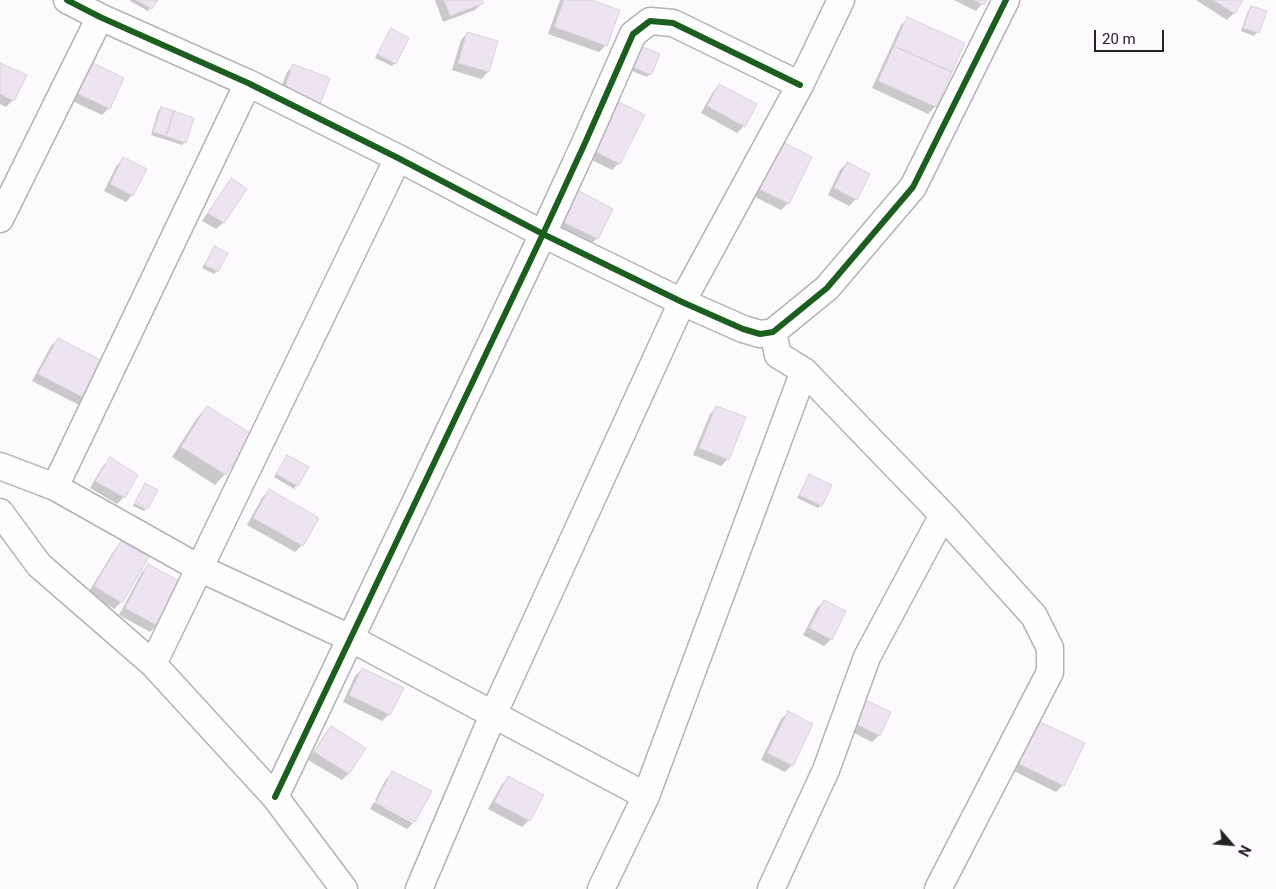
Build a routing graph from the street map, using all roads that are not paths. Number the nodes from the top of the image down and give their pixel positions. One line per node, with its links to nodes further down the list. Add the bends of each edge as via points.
1 (67, 0): 4 (street)
2 (842, 0): 6 (street)
3 (1006, 0): 11 (street, via 912,187 827,288)
4 (100, 17): 5 (street); 8 (street)
5 (248, 83): 7 (street); 14 (street)
6 (800, 85): 9 (street, via 673,23 650,21 633,34); 10 (street)
7 (398, 158): 9 (street); 17 (street)
8 (0, 219)
9 (543, 234): 10 (street); 18 (street)
10 (682, 302): 11 (street, via 744,329 760,334); 20 (street)
11 (773, 332): 12 (street, via 778,354)
12 (804, 371): 16 (street); 21 (street)
13 (0, 466): 14 (street)
14 (55, 487): 17 (street)
15 (0, 512): 19 (street, via 39,565)
16 (943, 515): 26 (street, via 867,657 826,770); 27 (street, via 1034,616 1050,648 1050,672)
17 (199, 568): 18 (street); 19 (street)
18 (350, 638): 20 (street); 22 (street)
19 (153, 664): 22 (street)
20 (493, 715): 21 (street); 24 (street)
21 (646, 796): 25 (street)
22 (275, 797): 23 (street)
23 (344, 889)
24 (419, 889)
25 (601, 889)
26 (771, 889)
27 (938, 889)

